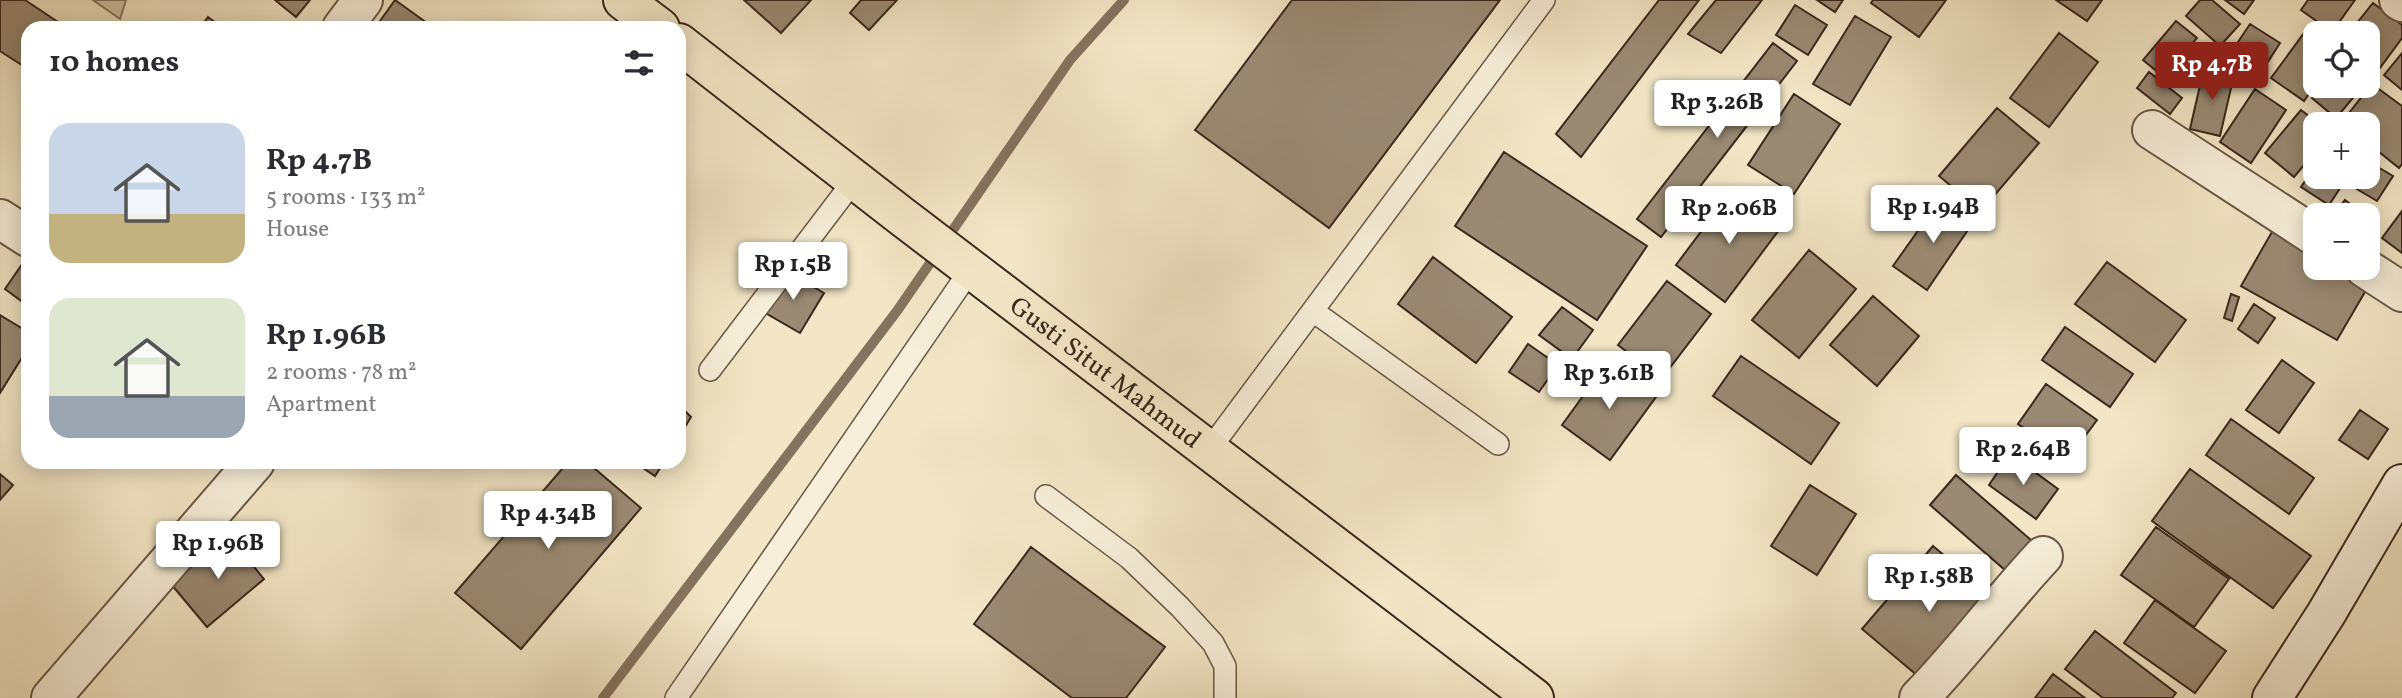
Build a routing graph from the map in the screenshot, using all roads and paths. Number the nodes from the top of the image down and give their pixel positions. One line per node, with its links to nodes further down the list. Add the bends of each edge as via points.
1 (363, 0): 3 (street)
2 (1544, 0): 13 (lane)
3 (347, 21)
4 (686, 48): 6 (highway, Gusti Situt Mahmud)
5 (2152, 130): 8 (street)
6 (855, 179): 10 (highway, Gusti Situt Mahmud); 14 (lane)
7 (0, 219): 9 (street)
8 (2303, 228)
9 (21, 232)
10 (971, 269): 16 (highway, Gusti Situt Mahmud); 22 (lane)
11 (2380, 278): 12 (street)
12 (2402, 292)
13 (1312, 311): 15 (lane); 16 (lane)
14 (710, 370)
15 (1498, 444)
16 (1209, 450): 24 (highway, Gusti Situt Mahmud)
17 (249, 469): 21 (street)
18 (2402, 484): 26 (street)
19 (1046, 496): 23 (lane, via 1129,558 1213,643 1225,666)
20 (2043, 556): 25 (street)
21 (51, 698)
22 (676, 698)
23 (1225, 698)
24 (1534, 698)
25 (1919, 698)
26 (2272, 698)

